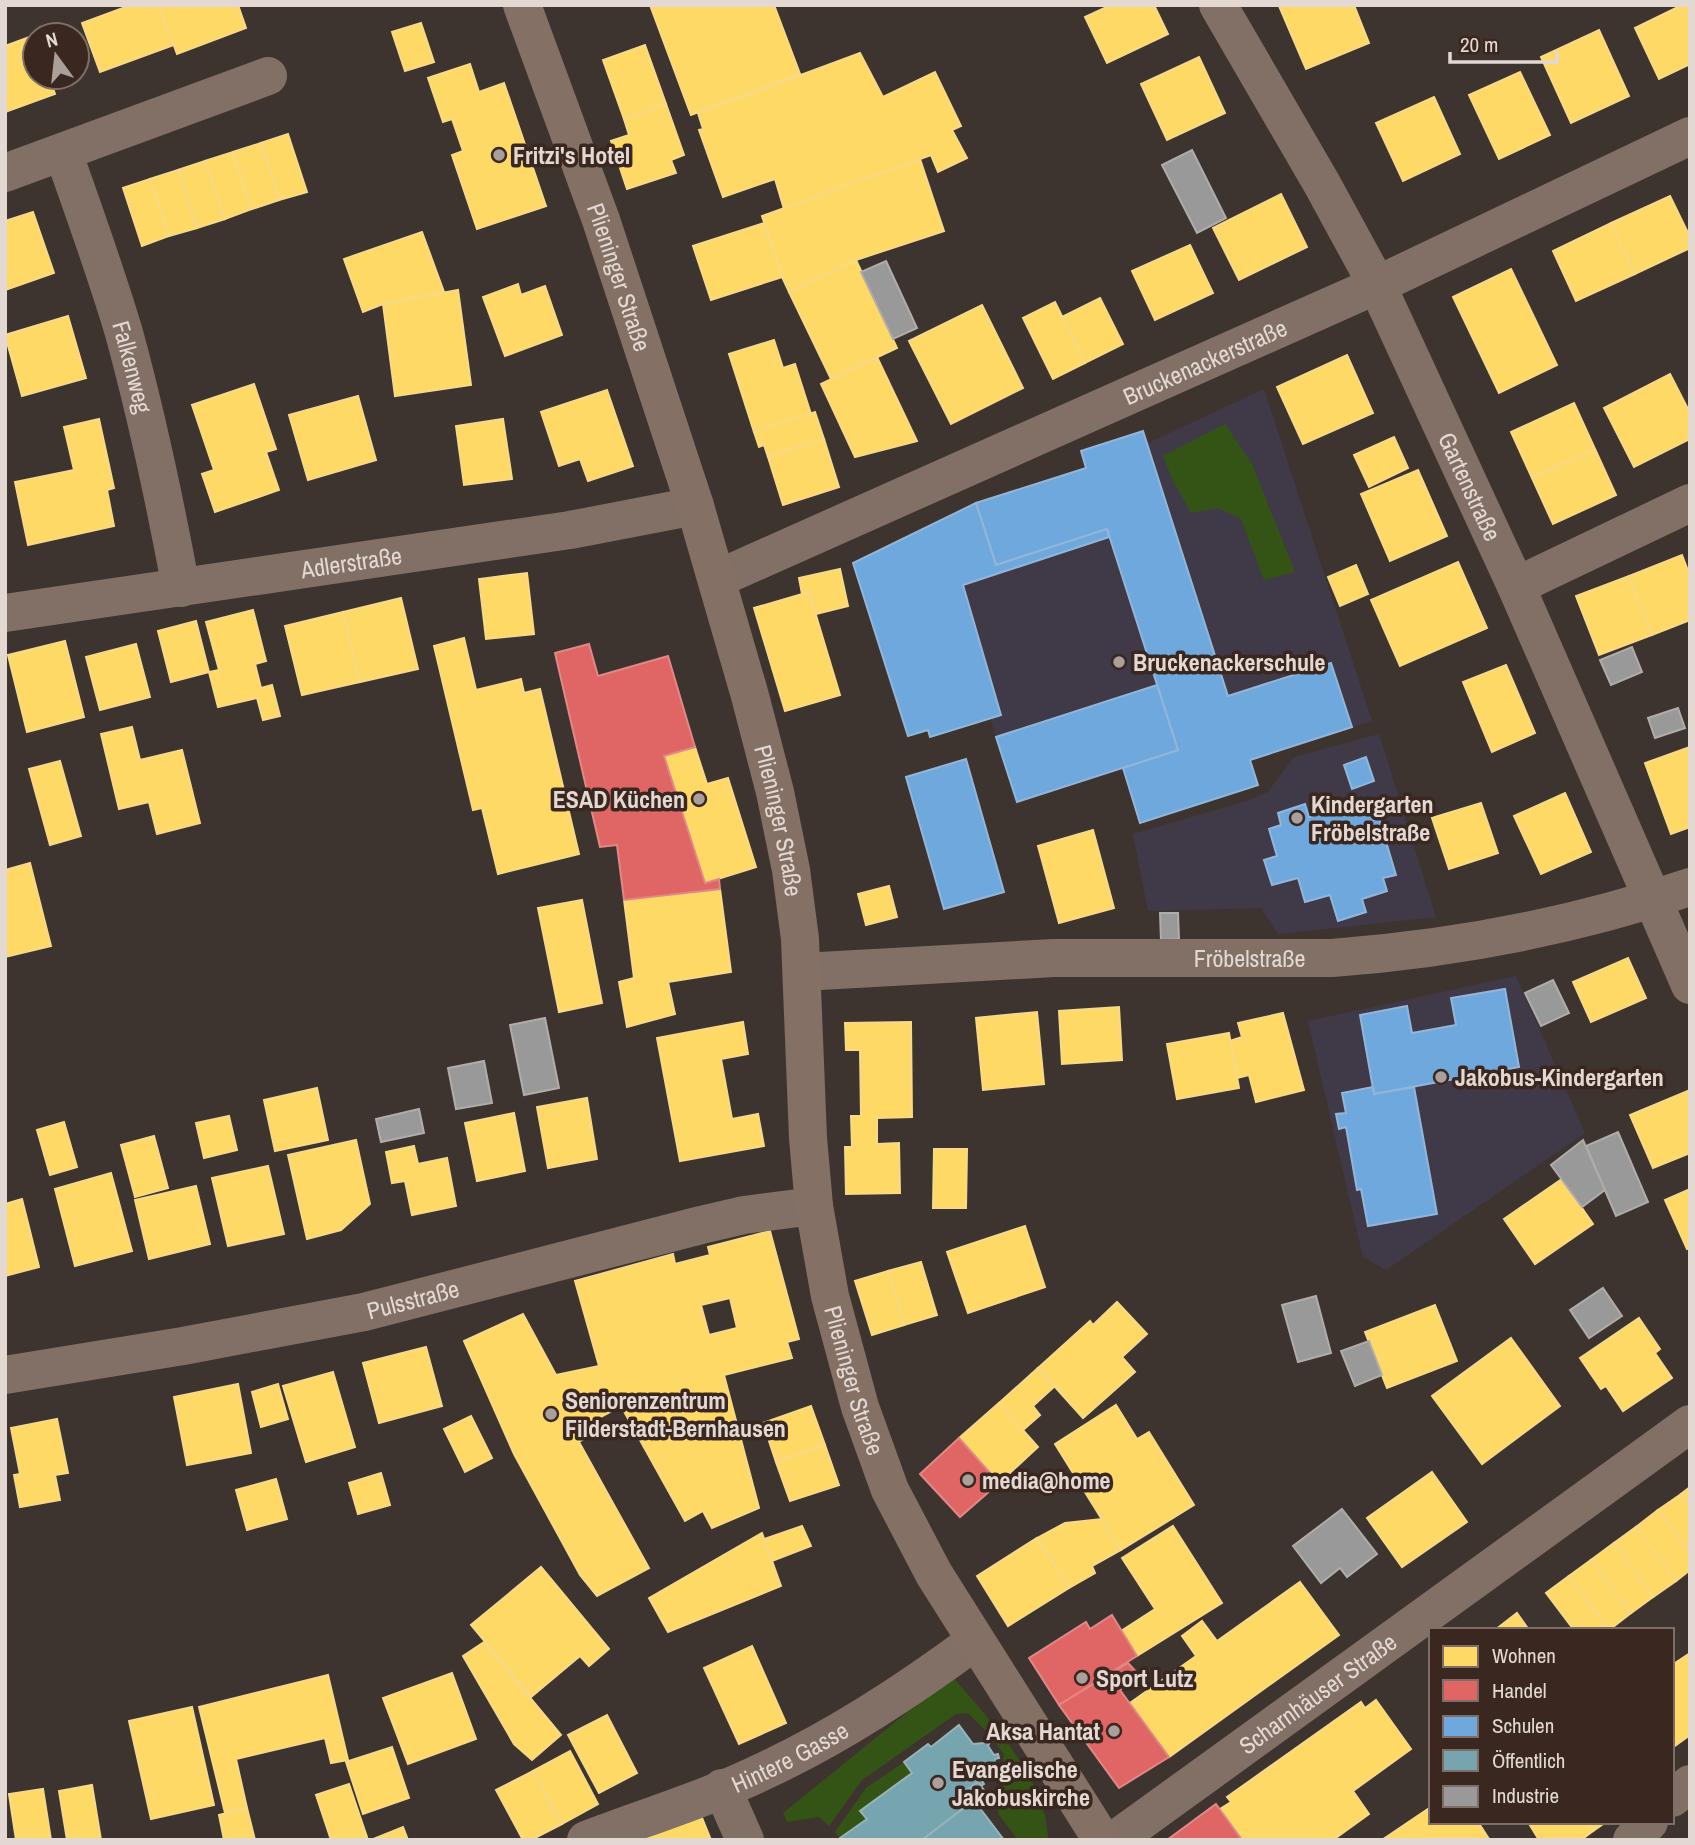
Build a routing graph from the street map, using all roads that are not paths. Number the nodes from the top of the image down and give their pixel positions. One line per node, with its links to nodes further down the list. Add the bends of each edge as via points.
1 (1218, 5): 7 (street, Gartenstraße)
2 (530, 8): 9 (main road, Plieninger Straße)
3 (268, 76): 5 (street)
4 (1690, 136): 7 (street, Bruckenackerstraße)
5 (63, 152): 6 (street); 12 (street, Falkenweg, via 124,334)
6 (5, 173)
7 (1377, 285): 10 (street, Bruckenackerstraße); 11 (street, Gartenstraße)
8 (1690, 503): 11 (street)
9 (695, 506): 10 (main road, Plieninger Straße); 12 (street, Adlerstraße, via 557,532)
10 (716, 579): 16 (main road, Plieninger Straße, via 785,838)
11 (1516, 586): 15 (street, Gartenstraße)
12 (181, 588): 13 (street, Adlerstraße)
13 (5, 613)
14 (1690, 887): 15 (street, Fröbelstraße)
15 (1651, 900): 16 (street, Fröbelstraße, via 1571,922 1376,955 1054,958); 17 (street, Gartenstraße)
16 (802, 972): 18 (main road, Plieninger Straße)
17 (1690, 985)
18 (814, 1206): 19 (street, Pulsstraße, via 701,1225 364,1312); 21 (main road, Plieninger Straße, via 836,1321 875,1450 906,1523)
19 (5, 1375)
20 (1690, 1424): 29 (street, Scharnhäuser Straße)
21 (975, 1640): 23 (street, Hintere Gasse, via 866,1717 764,1772); 28 (main road, Plieninger Straße)
22 (1690, 1784): 24 (street)
23 (722, 1788): 26 (street, Hintere Gasse); 27 (street)
24 (1674, 1796)
25 (1647, 1824): 30 (street)
26 (586, 1840)
27 (745, 1840)
28 (1102, 1840)
29 (1115, 1840)
30 (1632, 1840)

